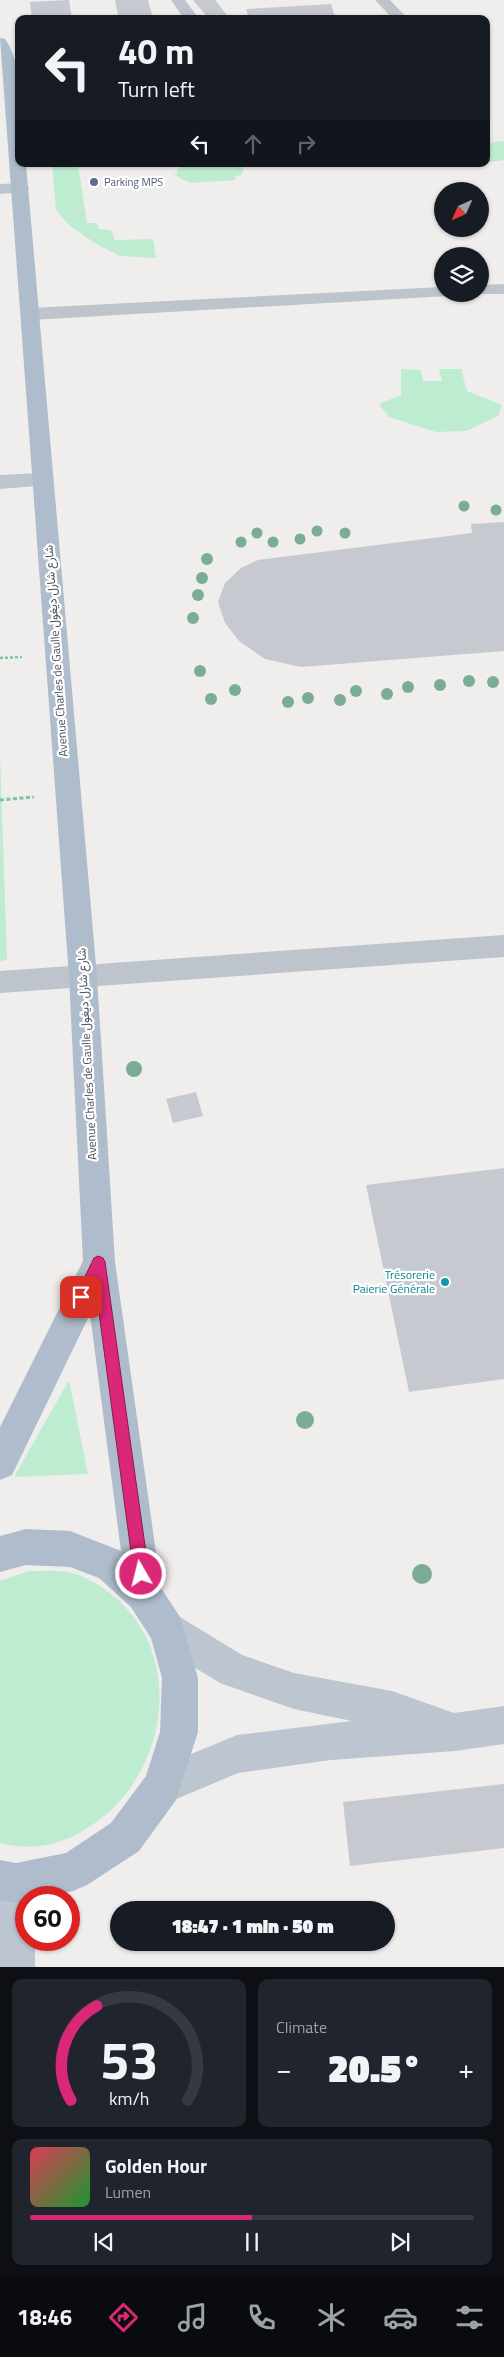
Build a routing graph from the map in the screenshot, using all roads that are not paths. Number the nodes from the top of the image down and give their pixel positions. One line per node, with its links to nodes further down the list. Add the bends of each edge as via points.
1 (178, 0): 3 (street)
2 (382, 0): 4 (street)
3 (189, 15)
4 (396, 15)
5 (0, 42): 6 (main road, Avenue Charles de Gaulle شارع شارل ديغول)
6 (14, 60): 7 (main road, Avenue Charles de Gaulle شارع شارل ديغول)
7 (15, 78)
8 (20, 167): 9 (main road, Avenue Charles de Gaulle شارع شارل ديغول)
9 (21, 188): 10 (main road); 14 (main road, Avenue Charles de Gaulle شارع شارل ديغول)
10 (0, 189)
11 (504, 289): 12 (street)
12 (489, 290)
13 (434, 292): 14 (street)
14 (31, 314): 15 (main road, Avenue Charles de Gaulle شارع شارل ديغول)
15 (42, 480): 16 (main road); 18 (main road, Avenue Charles de Gaulle شارع شارل ديغول)
16 (0, 482)
17 (504, 946): 18 (street)
18 (83, 977): 19 (street); 20 (main road, Avenue Charles de Gaulle شارع شارل ديغول)
19 (0, 982)
20 (98, 1262): 21 (main road, Avenue Charles de Gaulle شارع شارل ديغول); 23 (main road, Avenue Charles de Gaulle شارع شارل ديغول)
21 (0, 1463)
22 (0, 1554): 23 (main road, via 26,1547 70,1549 111,1565)
23 (144, 1594): 24 (main road)
24 (167, 1630): 26 (main road, via 233,1670 294,1691 392,1710); 27 (main road, via 180,1678 179,1732)
25 (504, 1725): 26 (main road)
26 (455, 1732): 27 (main road, via 331,1741 237,1754)
27 (162, 1786): 28 (main road, via 125,1837 73,1871)
28 (8, 1882): 29 (main road)
29 (14, 1967)

